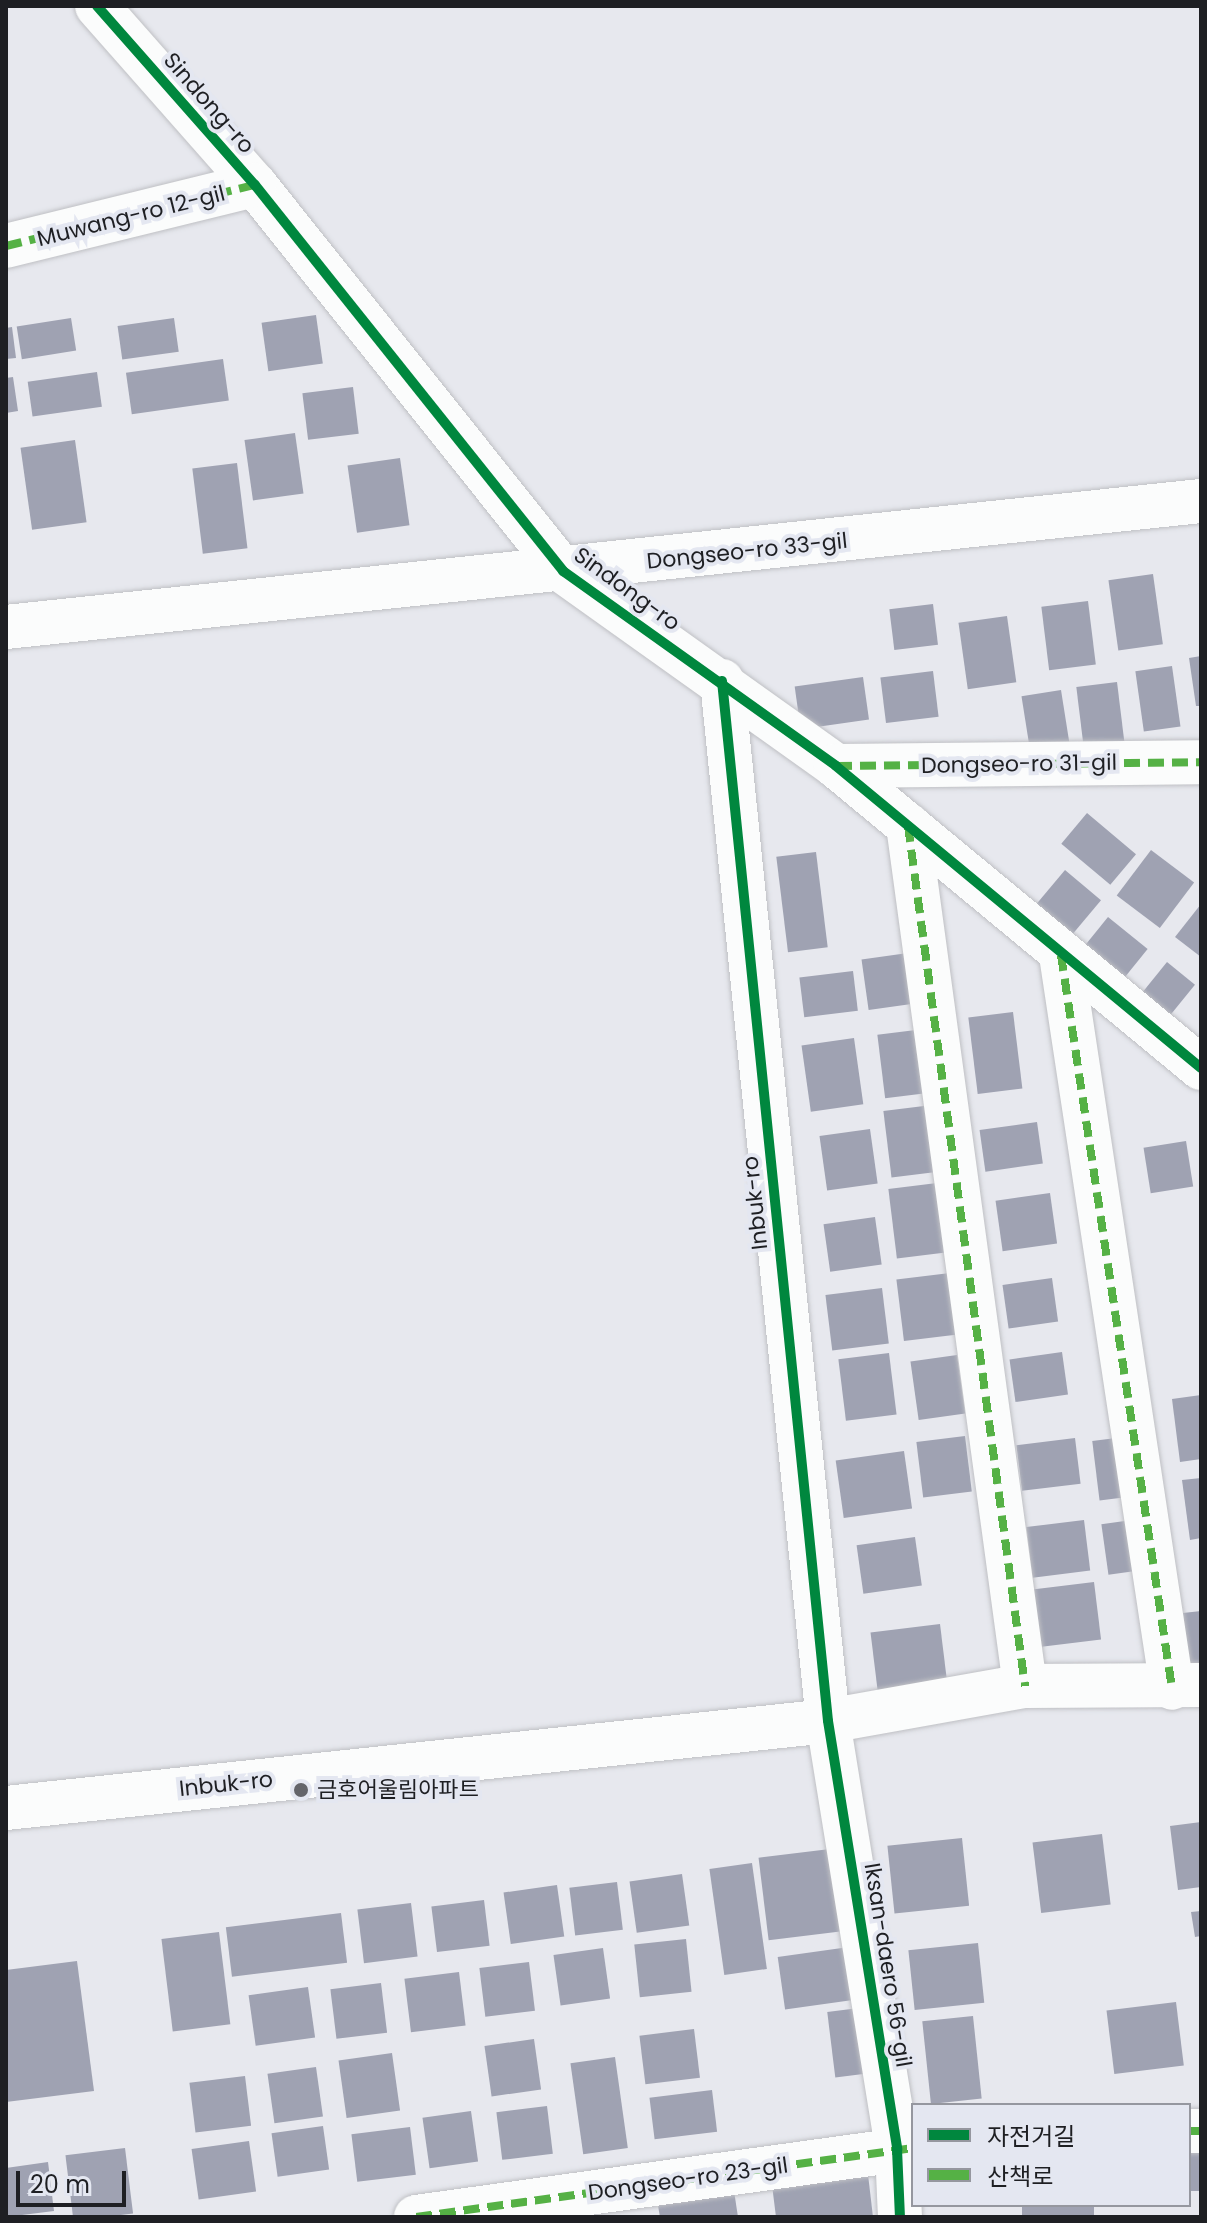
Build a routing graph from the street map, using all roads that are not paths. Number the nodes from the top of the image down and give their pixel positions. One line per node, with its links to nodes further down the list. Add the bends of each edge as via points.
1 (97, 6): 2 (street, Sindong-ro)
2 (255, 185): 3 (street, Muwang-ro 12-gil); 5 (street, Sindong-ro)
3 (6, 246)
4 (1201, 501): 5 (street, Dongseo-ro 33-gil)
5 (563, 571): 6 (street, Dongseo-ro 33-gil); 7 (street, Sindong-ro)
6 (6, 627)
7 (722, 681): 9 (street, Sindong-ro); 15 (street, Inbuk-ro)
8 (1201, 762): 9 (street, Dongseo-ro 31-gil)
9 (836, 766): 10 (street, Sindong-ro)
10 (908, 825): 11 (street, Sindong-ro); 13 (street)
11 (1061, 955): 12 (street, Sindong-ro); 14 (street, Inbuk-ro)
12 (1201, 1068)
13 (1025, 1686): 14 (street, Inbuk-ro); 15 (street, Inbuk-ro)
14 (1186, 1687)
15 (828, 1721): 16 (street, Inbuk-ro); 17 (street, Iksan-daero 56-gil)
16 (6, 1808)
17 (905, 2148): 18 (street, Dongseo-ro 23-gil); 19 (street, Iksan-daero 56-gil)
18 (416, 2217)
19 (900, 2217)

